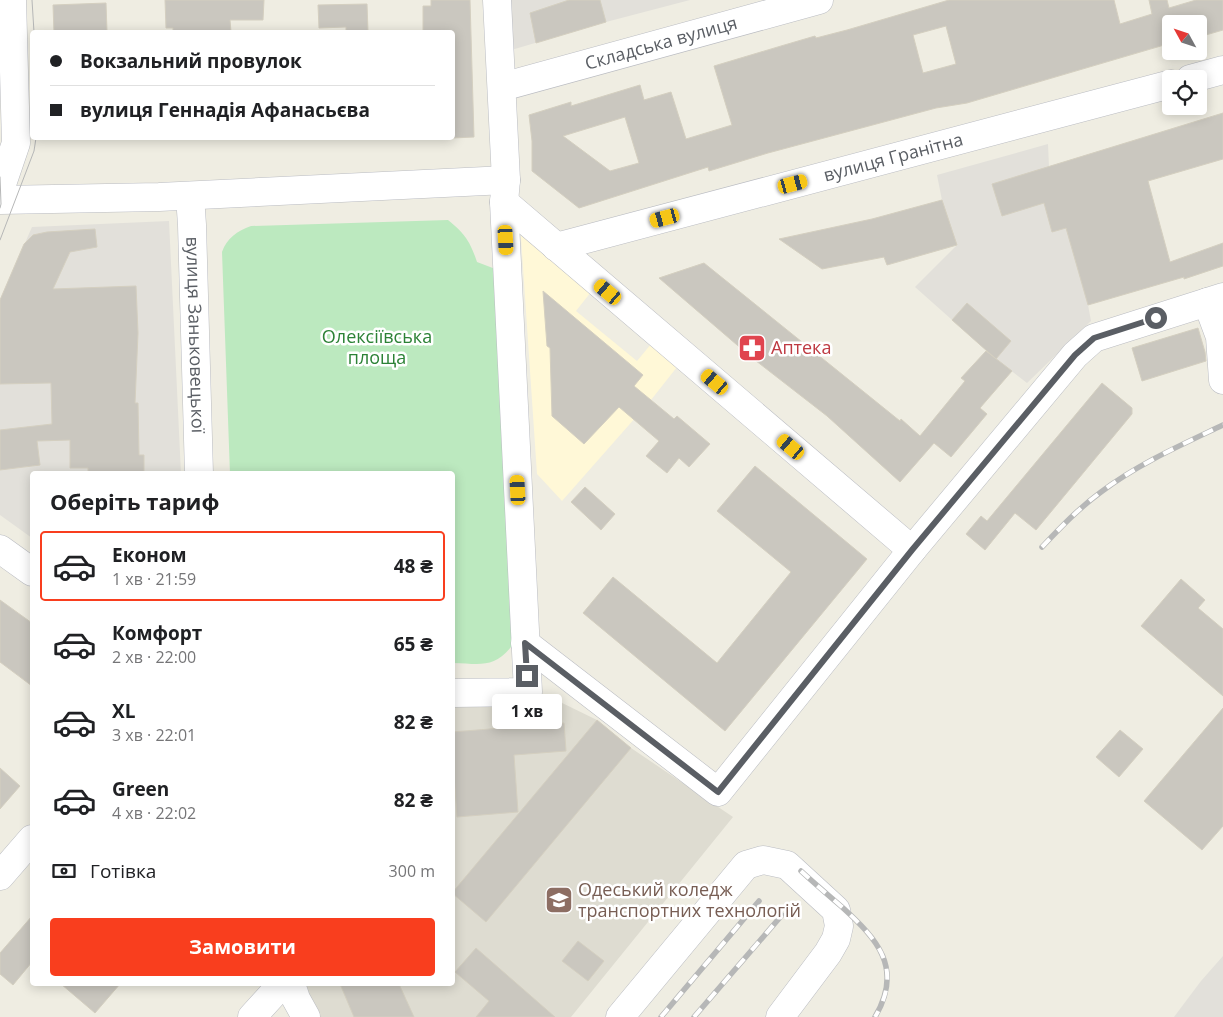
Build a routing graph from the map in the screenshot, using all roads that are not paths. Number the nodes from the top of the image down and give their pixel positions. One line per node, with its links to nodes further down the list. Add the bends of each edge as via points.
1 (12, 0): 8 (street, via 16,143)
2 (497, 0): 7 (street)
3 (819, 0): 7 (street, Складська вулиця)
4 (1223, 70): 5 (street)
5 (1207, 74)
6 (1162, 86): 12 (street, вулиця Гранітна)
7 (502, 87): 9 (street)
8 (0, 190)
9 (505, 191): 10 (street); 12 (street); 19 (street)
10 (190, 196): 11 (street); 15 (street, вулиця Заньковецької)
11 (0, 200)
12 (556, 247): 17 (street)
13 (1215, 300): 14 (street); 17 (street, via 1094,338 1075,355)
14 (1223, 380)
15 (199, 471)
16 (0, 549): 18 (street)
17 (912, 550): 19 (street, via 718,792)
18 (30, 571)
19 (525, 643): 20 (street, via 528,692)
20 (455, 693)
21 (30, 841): 22 (street)
22 (0, 876)
23 (280, 986): 25 (street)
24 (292, 986): 26 (street)
25 (252, 1017)
26 (306, 1017)
27 (620, 1017): 28 (street, via 746,865 763,860 787,865 836,910 839,926 828,953)
28 (780, 1017)

